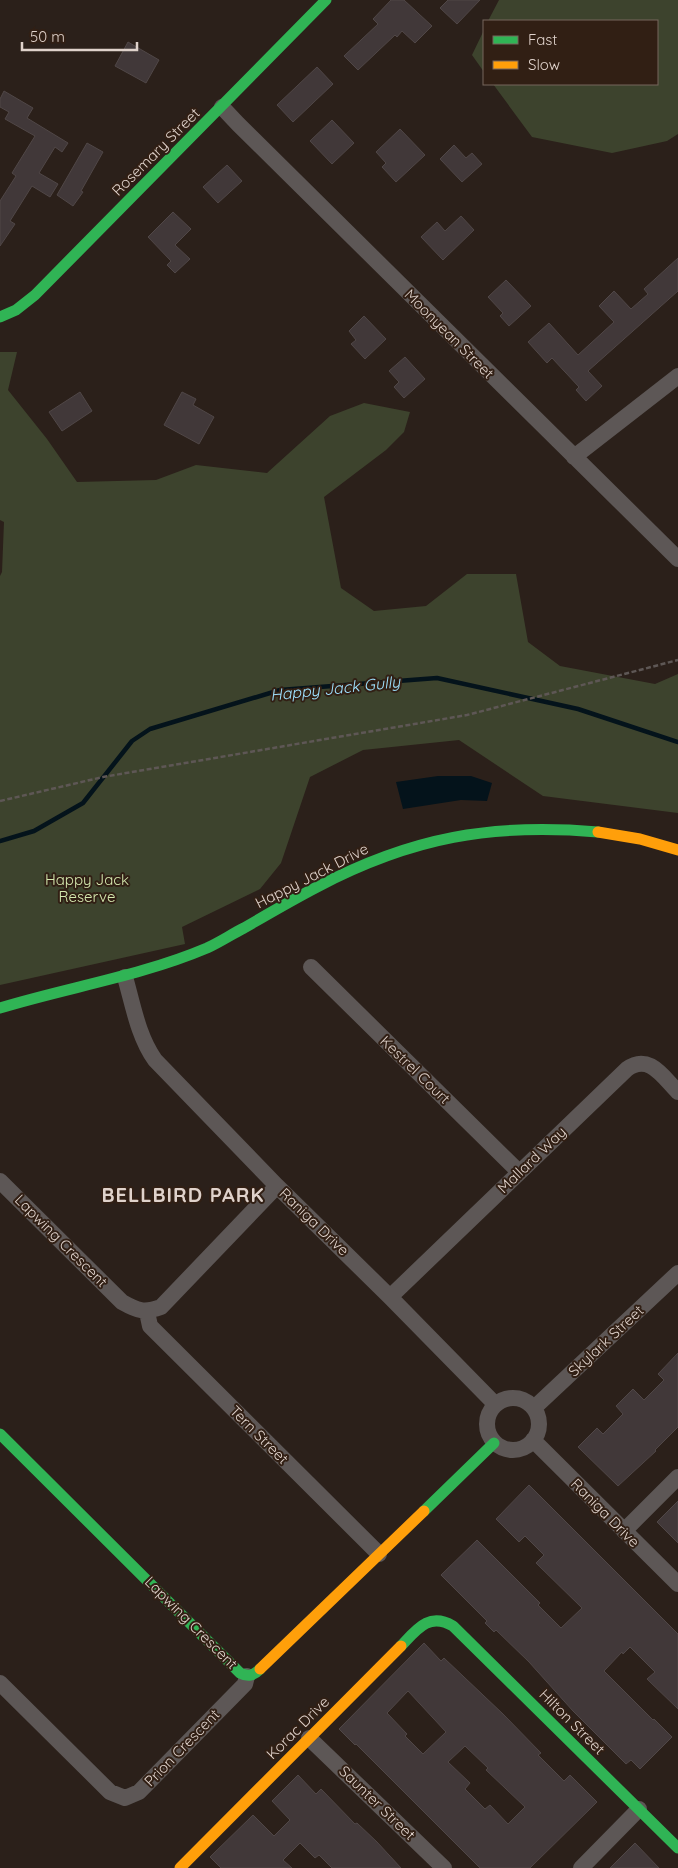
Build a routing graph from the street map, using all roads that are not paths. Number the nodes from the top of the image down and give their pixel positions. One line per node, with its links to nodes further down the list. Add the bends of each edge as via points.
1 (326, 0): 2 (street, Rosemary Street)
2 (222, 107): 3 (street, Rosemary Street, via 34,295 16,310); 5 (street, Moonyean Street)
3 (0, 317)
4 (678, 376): 5 (street)
5 (574, 457): 6 (street, Moonyean Street)
6 (678, 559)
7 (678, 850): 9 (street, Happy Jack Drive, via 652,840 545,827 487,832 412,846 360,866 208,948)
8 (311, 967): 12 (street, Kestrel Court)
9 (125, 977): 10 (street, Happy Jack Drive); 14 (street, Raniga Drive, via 142,1036 154,1060)
10 (0, 1008)
11 (678, 1092): 12 (street, Mallard Way, via 649,1064 634,1064)
12 (520, 1172): 16 (street, Mallard Way)
13 (0, 1181): 17 (street, Lapwing Crescent, via 122,1302)
14 (276, 1186): 16 (street, Raniga Drive); 17 (street, via 162,1307)
15 (678, 1273): 19 (street, Skylark Street)
16 (390, 1297): 18 (street, Raniga Drive)
17 (148, 1312): 25 (street, Tern Street, via 150,1326)
18 (495, 1404): 19 (street, via 511,1397 520,1398); 22 (street, via 486,1420 489,1437)
19 (534, 1408): 21 (street, via 539,1424)
20 (0, 1434): 28 (street, Lapwing Crescent)
21 (533, 1440): 22 (street, via 519,1450 502,1448); 24 (street, Raniga Drive)
22 (494, 1443): 25 (street, Lapwing Crescent)
23 (678, 1477): 24 (street)
24 (624, 1531): 26 (street, Raniga Drive)
25 (379, 1554): 28 (street, Lapwing Crescent, via 255,1674)
26 (678, 1584)
27 (443, 1620): 30 (street, Korac Drive, via 430,1620 416,1629); 31 (street, Hilton Street, via 453,1626)
28 (246, 1676): 29 (street, Prion Crescent, via 244,1684 139,1792 125,1798 110,1792)
29 (0, 1683)
30 (309, 1738): 33 (street, Korac Drive); 34 (street, Saunter Street)
31 (639, 1809): 32 (street, Hilton Street); 35 (street)
32 (678, 1848)
33 (182, 1867)
34 (444, 1868)
35 (580, 1868)

